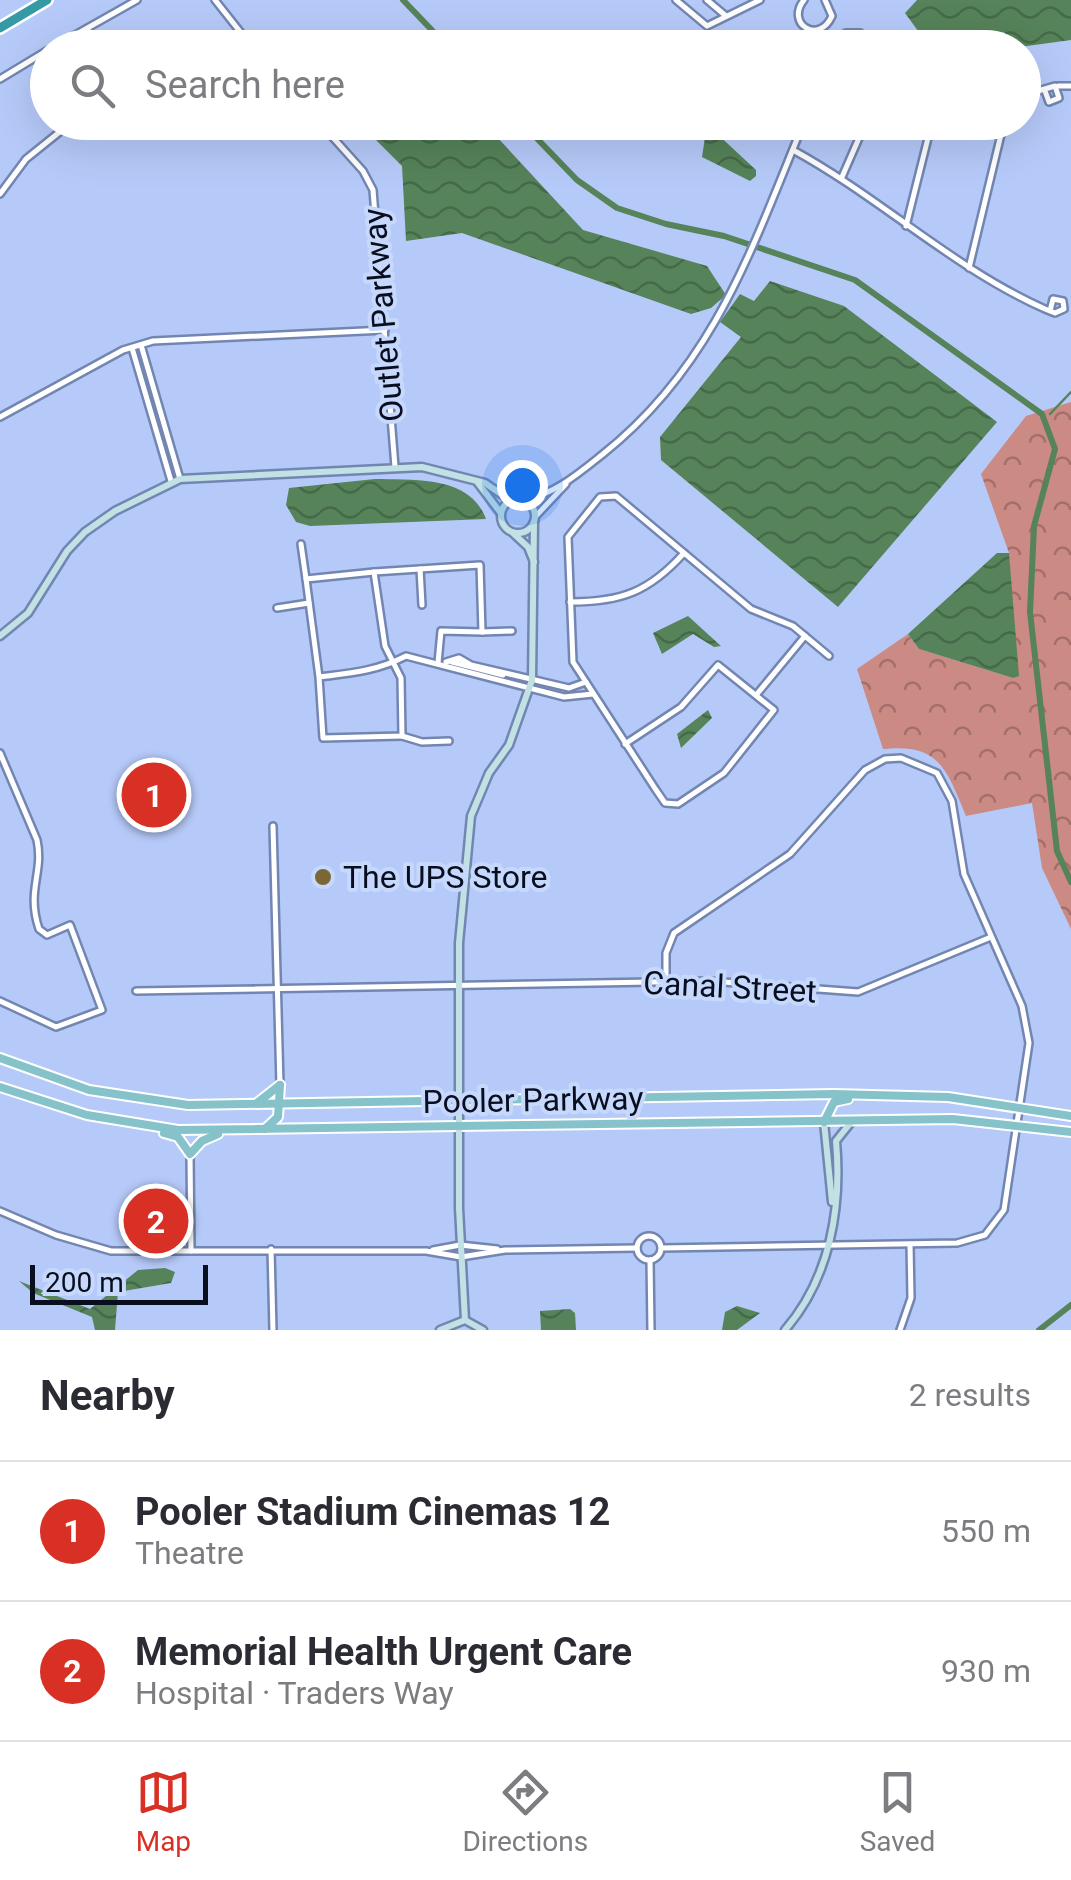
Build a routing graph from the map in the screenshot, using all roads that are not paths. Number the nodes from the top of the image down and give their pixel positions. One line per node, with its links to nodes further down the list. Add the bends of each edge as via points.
1 (48, 0): 10 (highway)
2 (137, 0): 11 (street)
3 (215, 0): 13 (street)
4 (676, 0): 9 (street, via 706,26)
5 (707, 0): 9 (street)
6 (760, 0): 9 (street)
7 (826, 0): 15 (street, via 832,16)
8 (800, 1): 14 (street, via 798,20)
9 (726, 16)
10 (0, 28)
11 (88, 28): 12 (street)
12 (84, 30)
13 (239, 30)
14 (809, 30)
15 (820, 30)
16 (30, 61): 17 (street)
17 (0, 79)
18 (1055, 86): 19 (street); 20 (street); 20 (street, via 1060,92 1054,102)
19 (1071, 86)
20 (1045, 91): 21 (street)
21 (1041, 92)
22 (50, 140): 30 (street)
23 (335, 140): 34 (street, Outlet Parkway, via 373,190)
24 (797, 140): 28 (street)
25 (858, 140): 29 (street)
26 (928, 140): 31 (street)
27 (1000, 140): 32 (street)
28 (793, 150): 29 (street); 42 (street, via 736,290 668,392)
29 (842, 177): 31 (street)
30 (0, 194)
31 (906, 228): 32 (street)
32 (969, 268): 33 (street)
33 (1050, 311)
34 (384, 330): 35 (street); 38 (street, Outlet Parkway)
35 (141, 344): 36 (street); 39 (street)
36 (132, 348): 37 (street); 40 (street)
37 (0, 418)
38 (395, 467): 39 (street); 41 (street)
39 (180, 478): 40 (street)
40 (171, 482): 59 (street, via 85,532 28,613)
41 (477, 482): 43 (street); 44 (street)
42 (568, 482): 43 (street); 45 (street)
43 (521, 499): 44 (street, via 505,504); 45 (street)
44 (501, 514): 46 (street)
45 (534, 520): 46 (street, via 525,532); 49 (street)
46 (512, 532): 49 (street)
47 (301, 544): 52 (street)
48 (684, 553): 53 (street, via 624,600); 53 (street, via 616,496 600,497 568,537); 60 (street, via 751,609)
49 (534, 563): 65 (street)
50 (420, 569): 51 (street); 55 (street); 58 (street, via 480,565)
51 (374, 572): 52 (street); 62 (street)
52 (306, 578): 54 (street)
53 (570, 602): 66 (street, via 572,656)
54 (309, 603): 56 (street); 64 (street)
55 (422, 605)
56 (278, 608)
57 (512, 631): 58 (street)
58 (482, 632): 63 (street, via 441,631)
59 (0, 636)
60 (805, 636): 61 (street); 69 (street)
61 (829, 656)
62 (392, 663): 63 (street, via 406,656); 64 (street); 70 (street, via 401,678)
63 (440, 663): 65 (street, via 459,658); 67 (street)
64 (318, 677): 70 (street, via 322,738)
65 (532, 680): 66 (street, via 569,688); 67 (street)
66 (586, 682): 68 (street)
67 (530, 690): 68 (street, via 573,699); 77 (street, via 471,816)
68 (593, 694): 72 (street)
69 (758, 694): 72 (street, via 718,665 682,707); 72 (street, via 773,707 770,718 724,773 678,804 661,799)
70 (402, 736): 71 (street)
71 (449, 741)
72 (625, 744)
73 (0, 753): 80 (street, via 37,840 32,905 39,929 47,934 70,926 102,1010 56,1027)
74 (273, 826): 78 (street)
75 (991, 936): 76 (street, Canal Street, via 858,992); 76 (street, via 960,861 944,781 919,762 885,759 859,776 790,854 674,933); 89 (street, via 1028,1024)
76 (666, 982): 77 (street, Canal Street)
77 (459, 985): 78 (street, Canal Street); 85 (street)
78 (276, 988): 79 (street, Canal Street); 82 (street)
79 (136, 991)
80 (0, 1001)
81 (0, 1058): 88 (main road, Pooler Parkway, via 122,1098)
82 (280, 1085): 86 (main road); 87 (main road); 88 (main road)
83 (0, 1087): 93 (main road, Pooler Parkway)
84 (921, 1096): 85 (main road, Pooler Parkway); 89 (main road, Pooler Parkway); 92 (main road, via 839,1099)
85 (460, 1102): 86 (main road, Pooler Parkway); 95 (street)
86 (308, 1104): 87 (main road, Pooler Parkway)
87 (281, 1105): 88 (main road, Pooler Parkway); 96 (main road)
88 (249, 1106)
89 (1020, 1106): 90 (main road, Pooler Parkway); 94 (street)
90 (1071, 1116)
91 (852, 1121): 92 (main road, Pooler Parkway); 94 (main road, Pooler Parkway); 100 (street, via 836,1141)
92 (824, 1122): 95 (main road, Pooler Parkway); 100 (street)
93 (126, 1123): 97 (main road, Pooler Parkway); 99 (main road, via 178,1137)
94 (1017, 1124): 98 (main road, Pooler Parkway); 104 (street, via 1000,1221 972,1241)
95 (459, 1128): 96 (main road, Pooler Parkway); 102 (street)
96 (262, 1130): 97 (main road, Pooler Parkway)
97 (230, 1131): 99 (main road, via 202,1140)
98 (1071, 1132)
99 (190, 1154): 109 (street)
100 (833, 1203): 103 (street)
101 (0, 1211): 109 (street, via 111,1251)
102 (460, 1244): 108 (street); 110 (street); 111 (street)
103 (830, 1244): 104 (street); 106 (street); 118 (street, via 817,1285)
104 (910, 1244): 119 (street, via 911,1298)
105 (637, 1248): 106 (street, via 649,1235); 108 (street); 112 (street)
106 (662, 1248): 112 (street)
107 (271, 1249): 109 (street); 110 (street); 114 (street)
108 (504, 1250): 111 (street)
109 (191, 1251)
110 (426, 1251): 111 (street)
111 (461, 1256): 113 (street)
112 (650, 1260): 117 (street)
113 (465, 1320): 115 (street); 116 (street)
114 (273, 1330)
115 (440, 1330)
116 (483, 1330)
117 (652, 1330)
118 (785, 1330)
119 (900, 1330)

